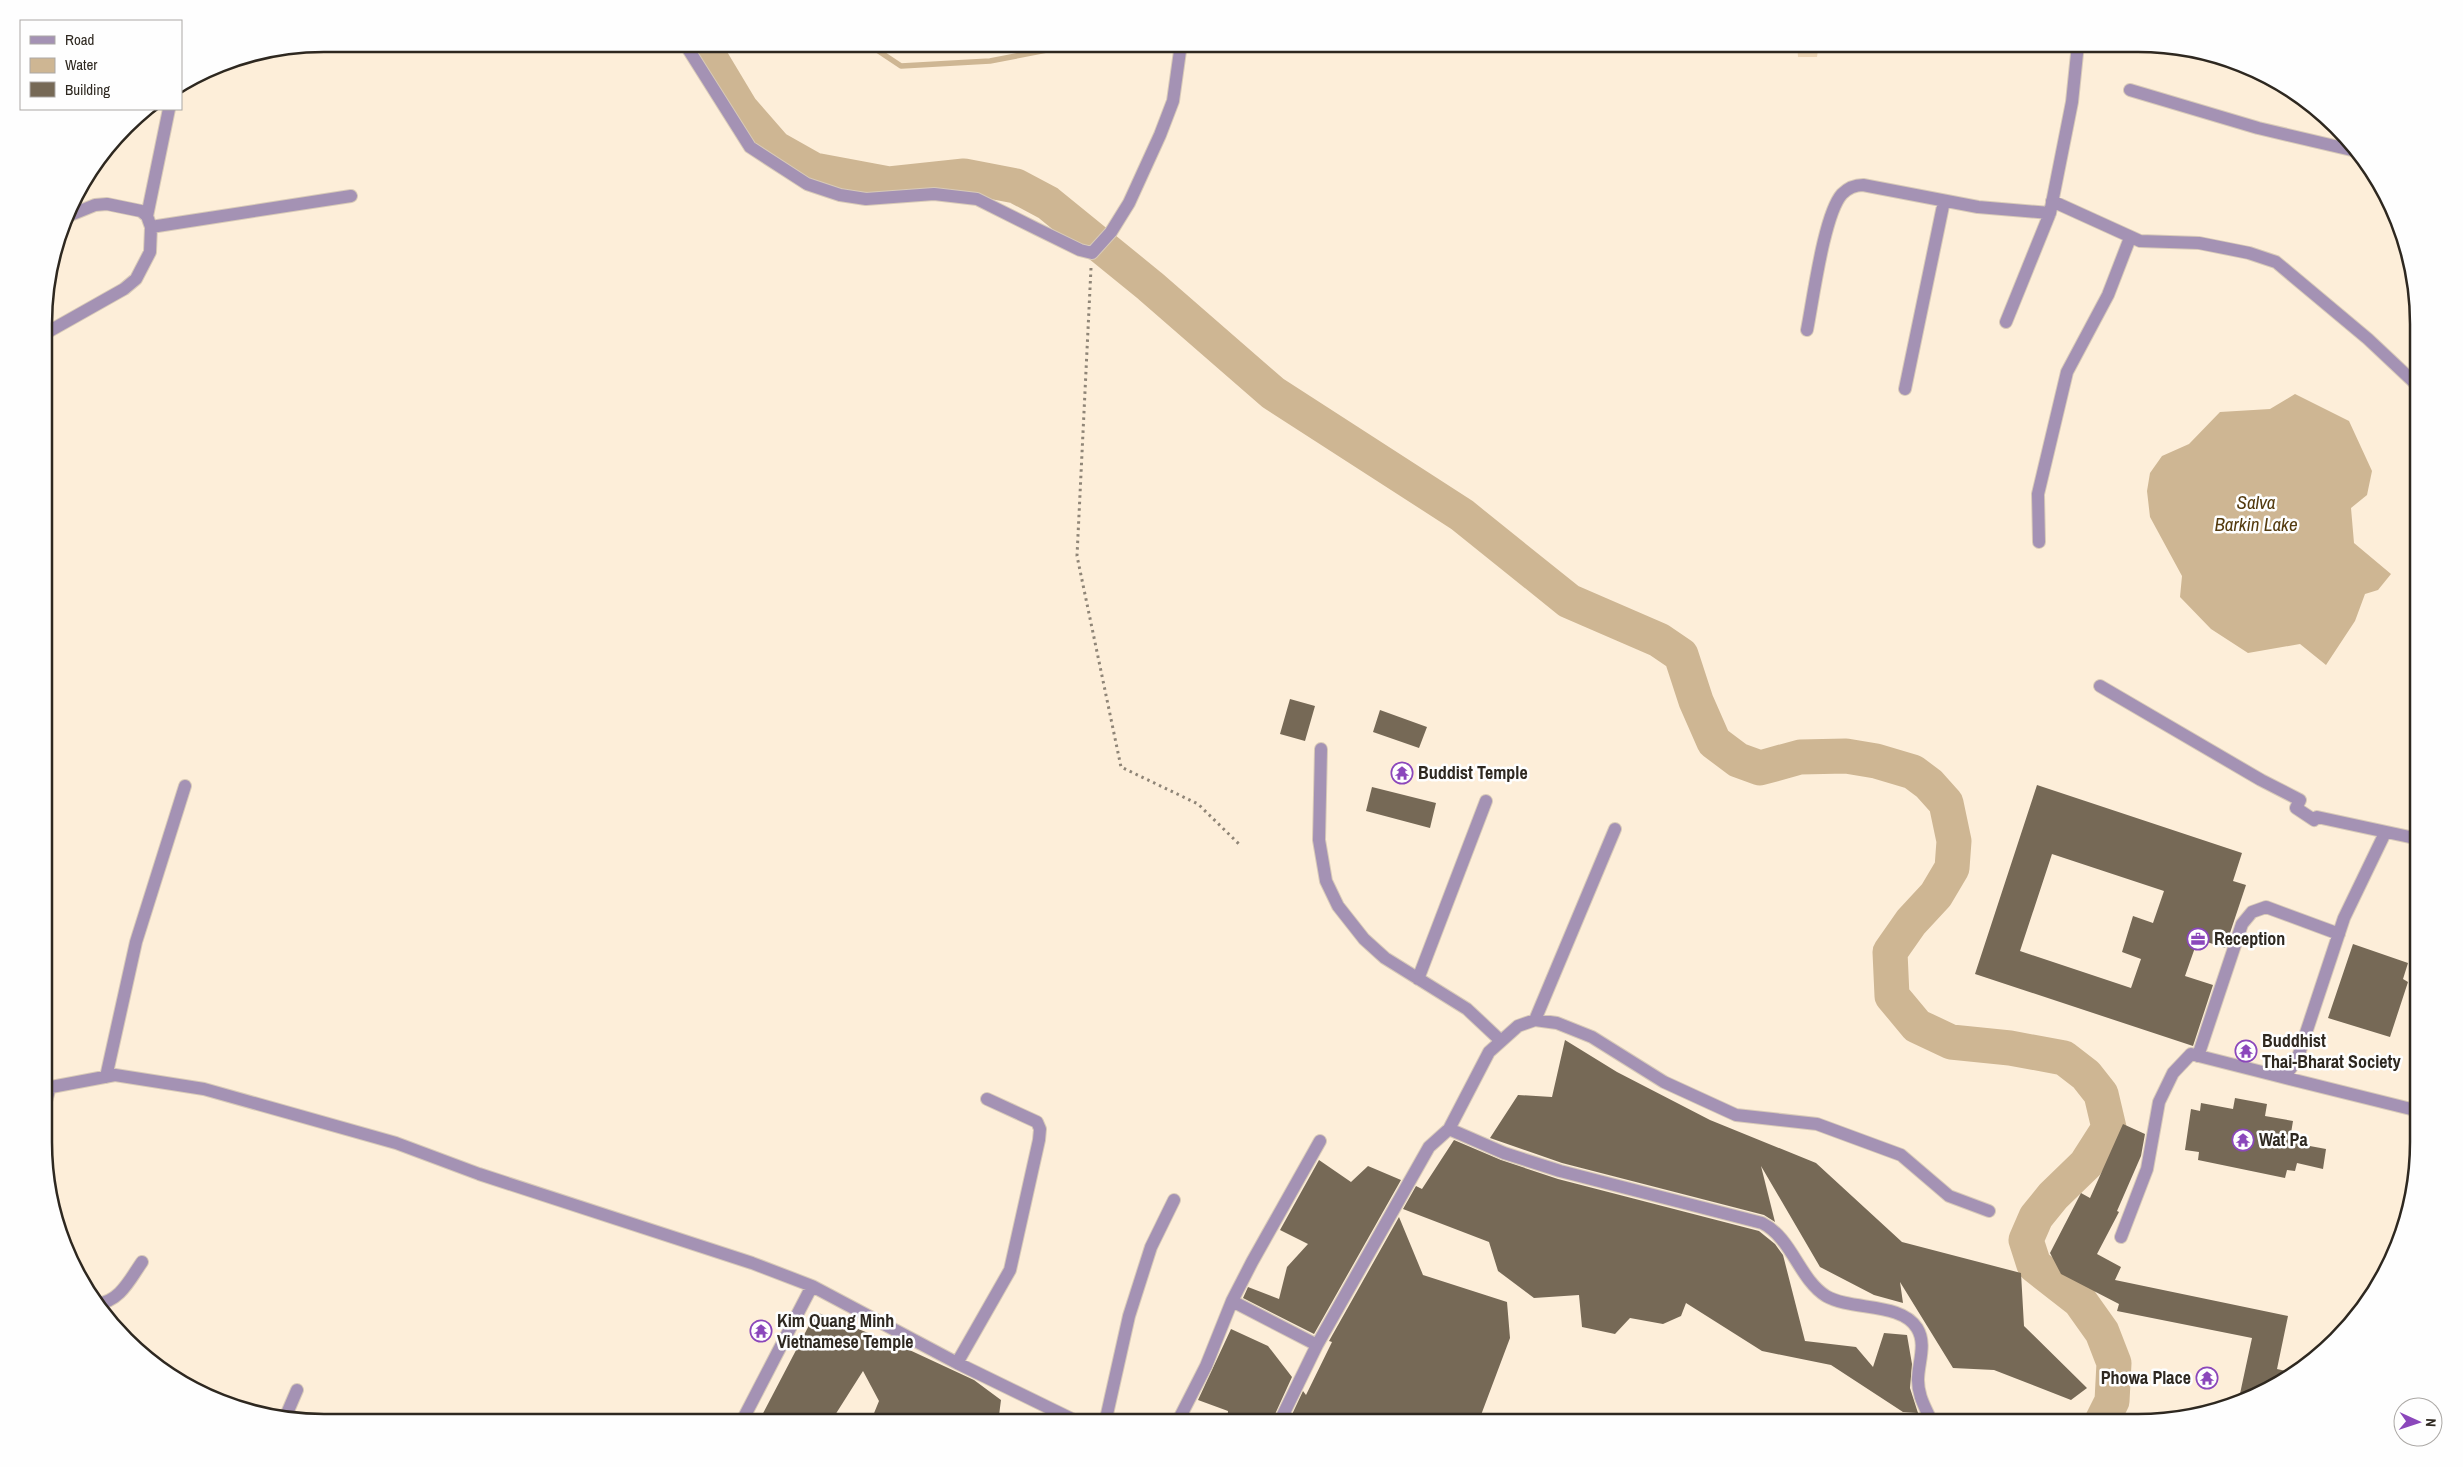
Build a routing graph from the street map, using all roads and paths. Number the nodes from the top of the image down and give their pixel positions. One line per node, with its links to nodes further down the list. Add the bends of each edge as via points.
1 (690, 52): 13 (street, via 750,147 808,184 840,196 866,199 934,194 977,198 1042,232)
2 (1180, 52): 13 (street, via 1170,111 1129,203 1111,232)
3 (2077, 52): 9 (street, via 2072,102)
4 (2130, 90): 6 (street, via 2258,128)
5 (169, 110): 11 (street)
6 (2346, 149)
7 (351, 196): 11 (street)
8 (1944, 201): 9 (street, via 1978,207); 15 (street, via 1863,185 1856,185 1842,194 1828,229); 18 (street)
9 (2051, 207): 12 (street); 14 (street)
10 (77, 212): 11 (street, via 108,204 141,211)
11 (149, 222): 16 (street, via 150,252 136,279)
12 (2130, 238): 17 (street, via 2199,243 2276,262); 19 (street, via 2108,295 2067,372 2038,494)
13 (1092, 253): 27 (path, via 1077,556 1122,767 1198,804)
14 (2006, 322)
15 (1807, 330)
16 (52, 331)
17 (2410, 379)
18 (1905, 389)
19 (2039, 542)
20 (2100, 686): 25 (street, via 2300,800 2296,808 2314,820 2318,817)
21 (1321, 749): 29 (street, via 1318,840 1326,881 1338,906 1364,939 1385,958)
22 (185, 786): 34 (street, via 136,942)
23 (1486, 801): 29 (street)
24 (1615, 829): 30 (street)
25 (2386, 833): 26 (street); 28 (street)
26 (2410, 837)
27 (1239, 844)
28 (2339, 934): 32 (street, via 2266,907 2252,912 2242,924); 33 (street, via 2297,1060 2288,1073)
29 (1418, 979): 31 (street, via 1467,1009)
30 (1535, 1020): 31 (street, via 1518,1026); 41 (street, via 1557,1023 1592,1036 1664,1082 1736,1116 1817,1124 1901,1155 1950,1196)
31 (1501, 1041): 38 (street, via 1489,1052)
32 (2198, 1056): 33 (street); 42 (street, via 2191,1054 2173,1074 2160,1102 2147,1169)
33 (2278, 1076): 37 (street)
34 (106, 1077): 35 (street); 44 (street, via 115,1075 204,1088 396,1143)
35 (52, 1086)
36 (987, 1099): 48 (street, via 1037,1122 1039,1140 1010,1270)
37 (2410, 1108)
38 (1449, 1129): 47 (street, via 1429,1147); 56 (street, via 1504,1153 1560,1172 1762,1223 1774,1229 1824,1294 1845,1302 1899,1313 1912,1322 1918,1330 1922,1348 1918,1380 1921,1401)
39 (1320, 1141): 45 (street)
40 (1174, 1200): 53 (street, via 1151,1247 1129,1316)
41 (1988, 1212)
42 (2121, 1237)
43 (142, 1262): 46 (street, via 120,1294)
44 (812, 1286): 48 (street); 51 (street)
45 (1232, 1301): 47 (street); 54 (street, via 1216,1346)
46 (105, 1303)
47 (1317, 1345): 55 (street)
48 (956, 1363): 52 (street)
49 (297, 1390): 50 (street)
50 (288, 1412)
51 (746, 1414)
52 (1049, 1414)
53 (1106, 1414)
54 (1182, 1414)
55 (1283, 1414)
56 (1928, 1414)

